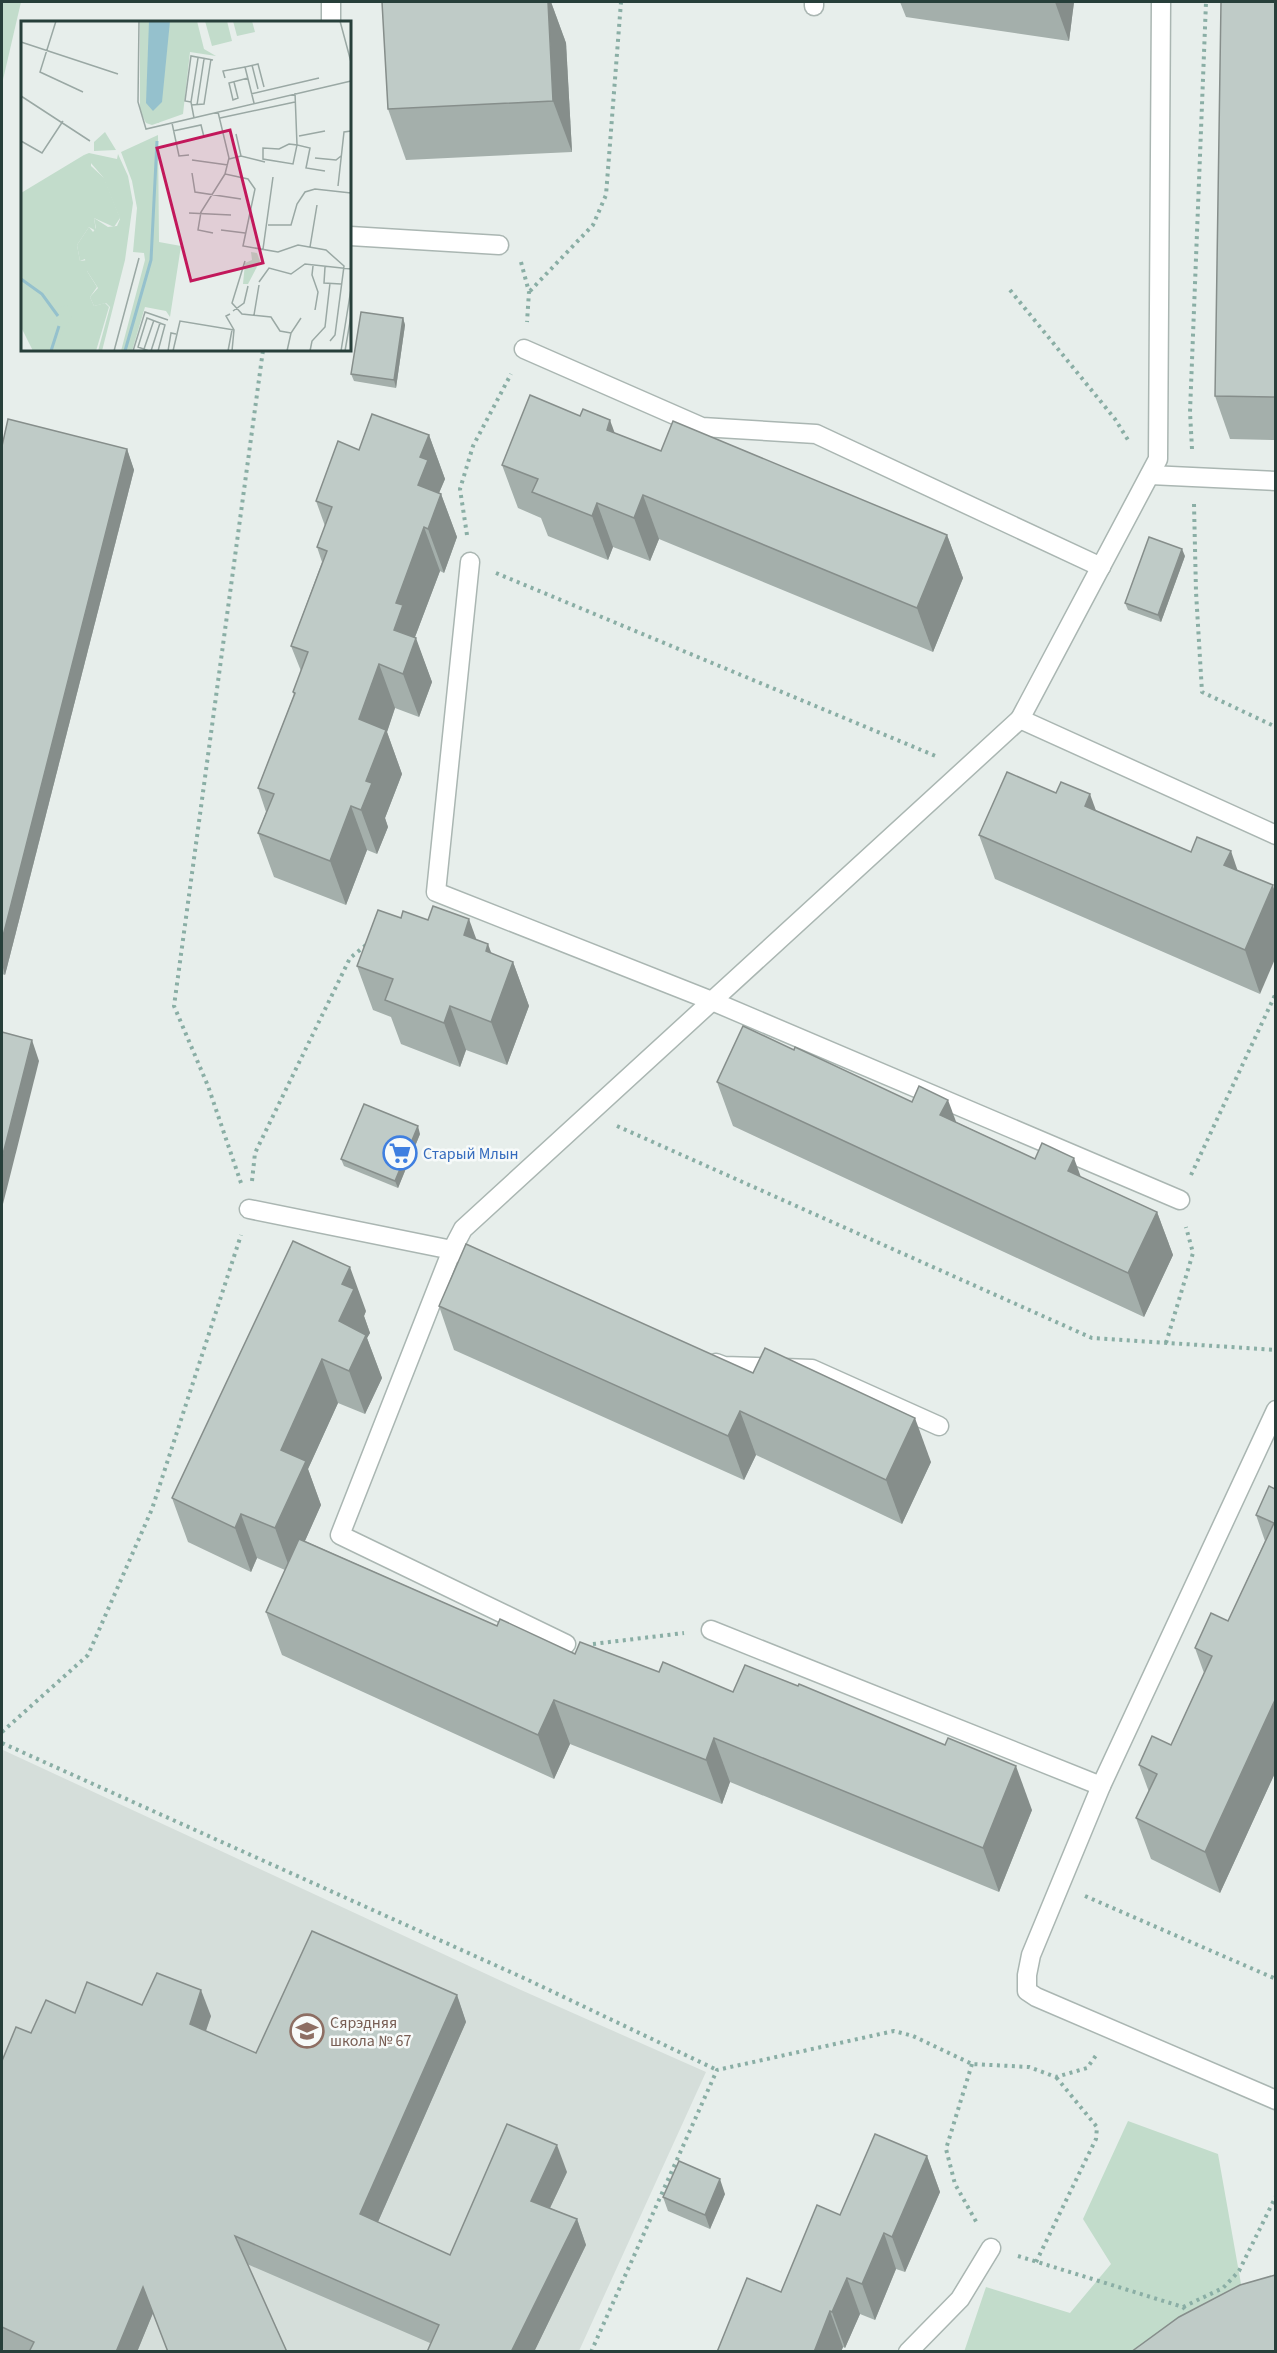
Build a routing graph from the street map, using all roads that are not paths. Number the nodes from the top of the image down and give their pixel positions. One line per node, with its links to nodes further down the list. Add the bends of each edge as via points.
1 (331, 2): 3 (lane)
2 (1161, 2): 7 (lane, via 1158,459)
3 (331, 21)
4 (351, 236): 5 (lane)
5 (498, 245)
6 (524, 349): 10 (lane, via 702,427 816,434)
7 (1150, 475): 8 (lane); 10 (lane)
8 (1275, 481)
9 (470, 562): 13 (lane, via 436,892)
10 (1101, 567): 11 (lane)
11 (1020, 719): 12 (lane); 13 (lane)
12 (1275, 835)
13 (712, 1001): 14 (lane); 16 (lane, via 463,1229)
14 (1180, 1200)
15 (249, 1209): 16 (lane)
16 (452, 1250): 17 (lane); 22 (lane, via 340,1535)
17 (474, 1259)
18 (703, 1357): 20 (lane, via 724,1366 812,1369)
19 (1275, 1410): 23 (lane)
20 (939, 1426)
21 (711, 1630): 23 (lane)
22 (566, 1644)
23 (1101, 1786): 24 (lane, via 1031,1955 1027,1991)
24 (1275, 2100)
25 (991, 2248): 26 (lane, via 960,2300)
26 (908, 2352)

